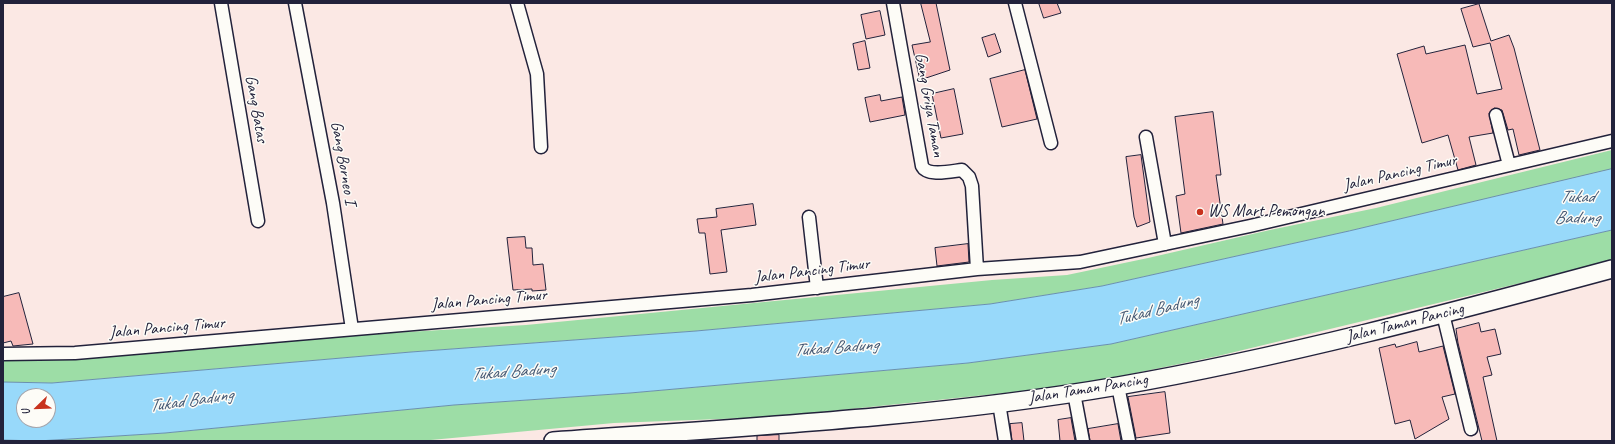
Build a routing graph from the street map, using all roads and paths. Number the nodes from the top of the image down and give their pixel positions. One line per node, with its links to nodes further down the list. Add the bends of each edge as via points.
1 (221, 3): 13 (street, Gang Batas)
2 (295, 3): 19 (street, Gang Borneo I, via 333,203)
3 (517, 3): 10 (street, via 537,74)
4 (893, 3): 15 (street, Gang Griya Taman, via 922,166 930,172 962,170 969,177 972,186)
5 (1015, 3): 9 (street)
6 (1496, 115): 11 (street)
7 (1146, 137): 14 (street)
8 (1612, 141): 11 (street, Jalan Pancing Timur)
9 (1052, 143)
10 (541, 147)
11 (1509, 165): 14 (street, Jalan Pancing Timur)
12 (809, 217): 17 (street)
13 (258, 221)
14 (1165, 244): 15 (street, Jalan Pancing Timur, via 1080,262)
15 (977, 269): 17 (street, Jalan Pancing Timur)
16 (1612, 269): 18 (street, Jalan Taman Pancing)
17 (817, 288): 19 (street, Jalan Pancing Timur)
18 (1443, 314): 21 (street, Jalan Taman Pancing, via 1284,352); 24 (street)
19 (352, 329): 20 (street, Jalan Pancing Timur, via 75,353)
20 (3, 354)
21 (1118, 386): 22 (street, Jalan Taman Pancing); 28 (street)
22 (1074, 393): 23 (street, Jalan Taman Pancing); 27 (street)
23 (999, 403): 25 (street, Jalan Taman Pancing, via 842,420); 26 (street)
24 (1471, 429)
25 (553, 441)
26 (1005, 441)
27 (1083, 441)
28 (1129, 441)

